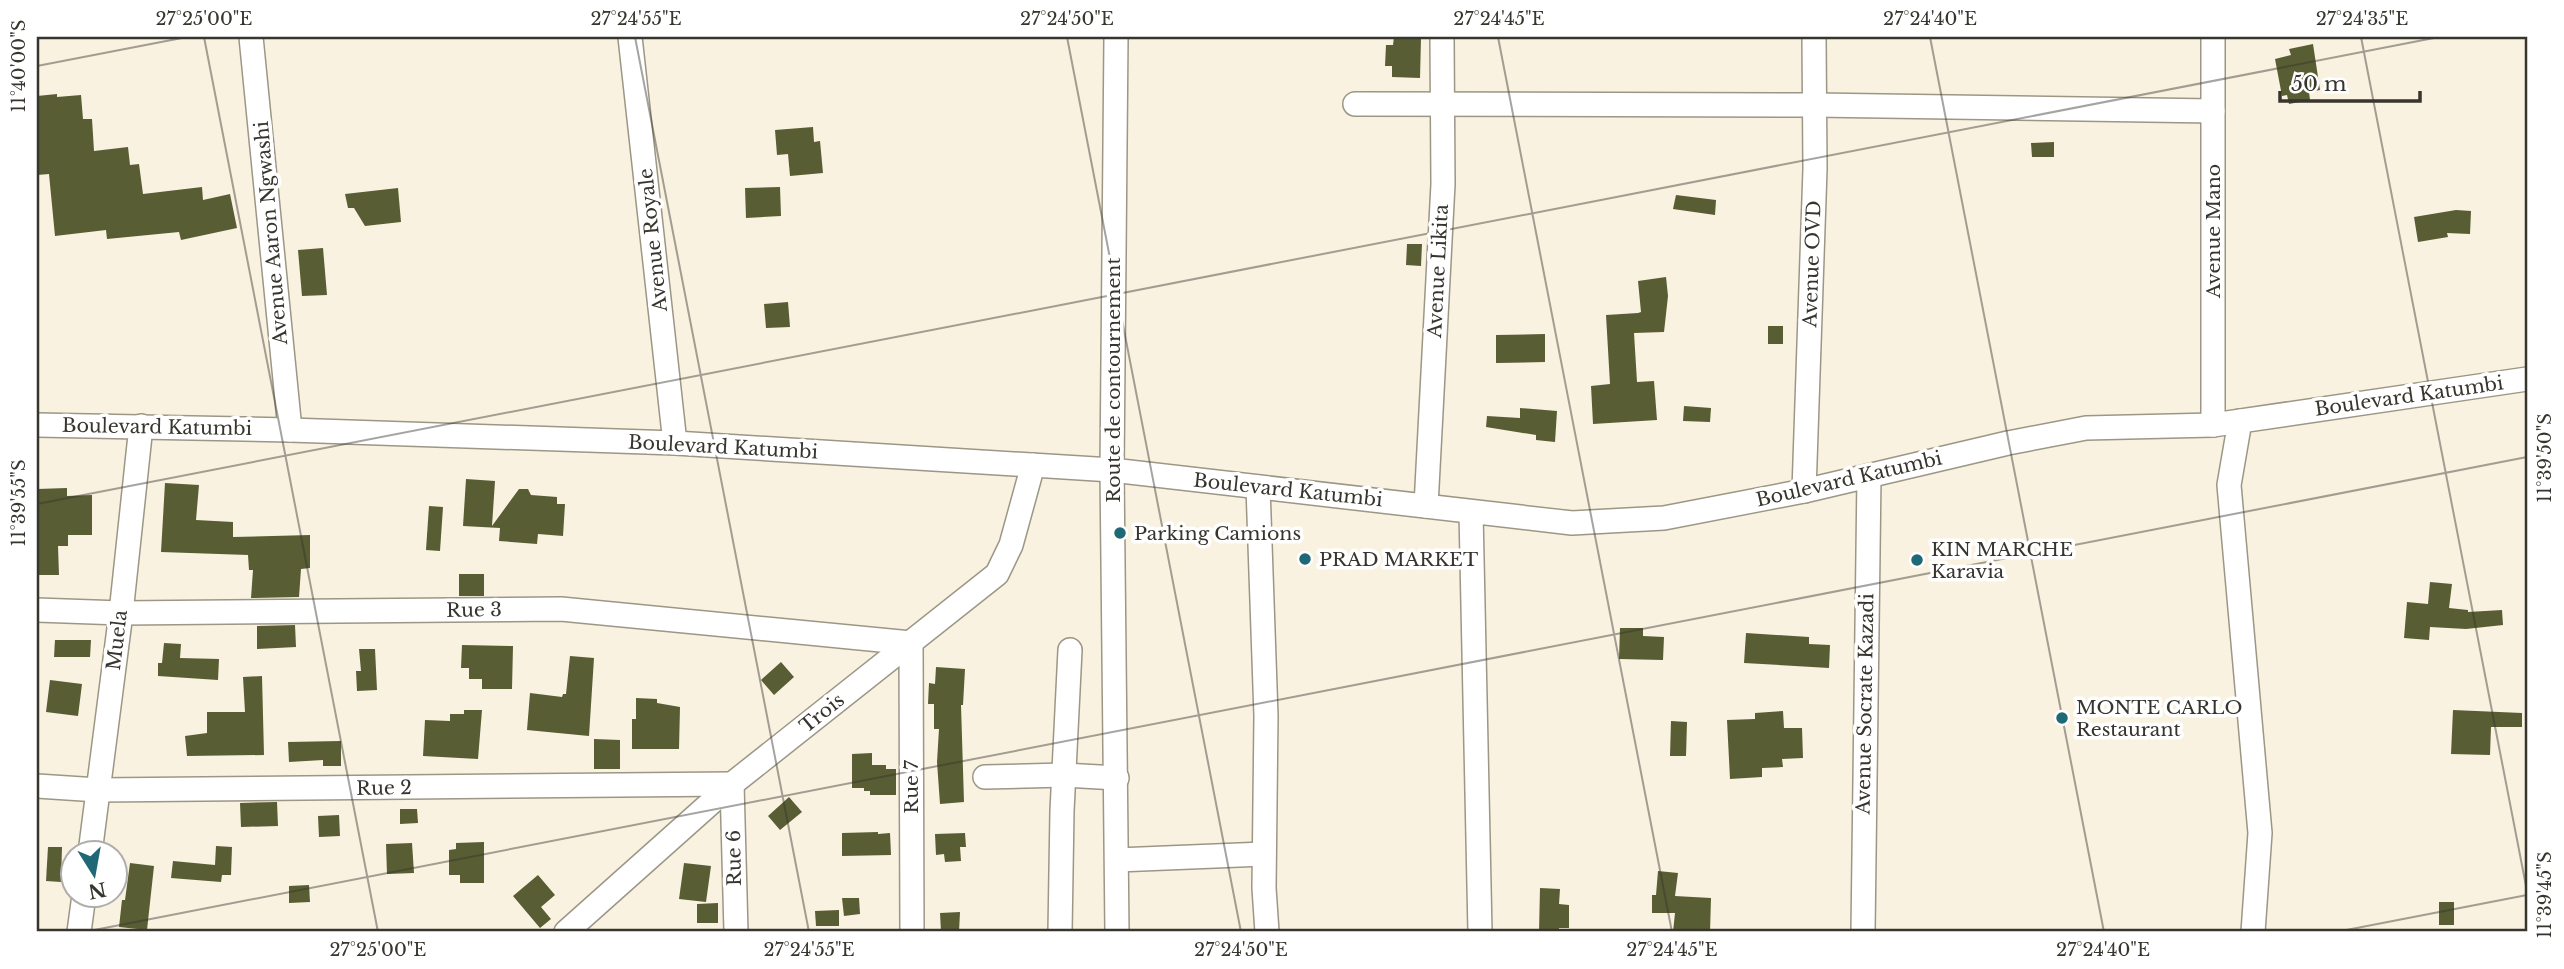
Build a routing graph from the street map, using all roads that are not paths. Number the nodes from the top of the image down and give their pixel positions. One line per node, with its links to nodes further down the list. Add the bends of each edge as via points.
1 (251, 37): 16 (street, Avenue Aaron Ngwashi)
2 (630, 37): 17 (street, Avenue Royale)
3 (1115, 37): 19 (street, Route de contournement)
4 (1443, 37): 8 (street, Avenue Likita)
5 (1814, 37): 9 (street, Avenue OVD)
6 (2213, 37): 10 (street, Avenue Mano)
7 (1356, 104): 8 (street)
8 (1443, 105): 9 (street); 23 (street, Avenue Likita)
9 (1815, 105): 10 (street); 22 (street, Avenue OVD)
10 (2213, 111): 14 (street, Avenue Mano)
11 (2527, 379): 12 (street, Boulevard Katumbi)
12 (2240, 421): 14 (street, Boulevard Katumbi); 48 (street, via 2230,485 2260,834)
13 (37, 425): 15 (street, Boulevard Katumbi)
14 (2213, 425): 20 (street, Boulevard Katumbi, via 2086,428)
15 (141, 426): 16 (street, Boulevard Katumbi); 26 (street, Muela)
16 (290, 430): 17 (street, Boulevard Katumbi)
17 (676, 443): 18 (street, Boulevard Katumbi)
18 (1033, 465): 19 (street, Boulevard Katumbi); 27 (street, Trois, via 1011,545 997,574)
19 (1112, 470): 21 (street, Boulevard Katumbi); 31 (street, Route de contournement)
20 (1869, 476): 22 (street, Boulevard Katumbi); 47 (street, Avenue Socrate Kazadi)
21 (1258, 487): 23 (street, Boulevard Katumbi); 36 (street, via 1266,716)
22 (1804, 491): 24 (street, Boulevard Katumbi, via 1664,518 1615,522 1572,523)
23 (1426, 506): 24 (street, Boulevard Katumbi)
24 (1471, 512): 46 (street)
25 (37, 610): 26 (street, Rue 3)
26 (121, 613): 27 (street, Rue 3, via 561,609); 34 (street, Muela)
27 (911, 643): 32 (street, Trois); 42 (street, Rue 7)
28 (1070, 650): 29 (street)
29 (1064, 775): 30 (street); 31 (street); 43 (street)
30 (985, 777)
31 (1117, 778): 37 (street, Route de contournement)
32 (732, 784): 34 (street, Rue 2); 40 (street, Trois); 41 (street, Rue 6)
33 (37, 786): 34 (street, Rue 2)
34 (98, 790): 35 (street, Muela)
35 (92, 839)
36 (1264, 854): 37 (street); 45 (street)
37 (1117, 860): 44 (street, Route de contournement)
38 (82, 909): 39 (street)
39 (79, 932)
40 (566, 932)
41 (736, 932)
42 (912, 932)
43 (1060, 932)
44 (1117, 932)
45 (1267, 932)
46 (1480, 932)
47 (1863, 932)
48 (2253, 932)

